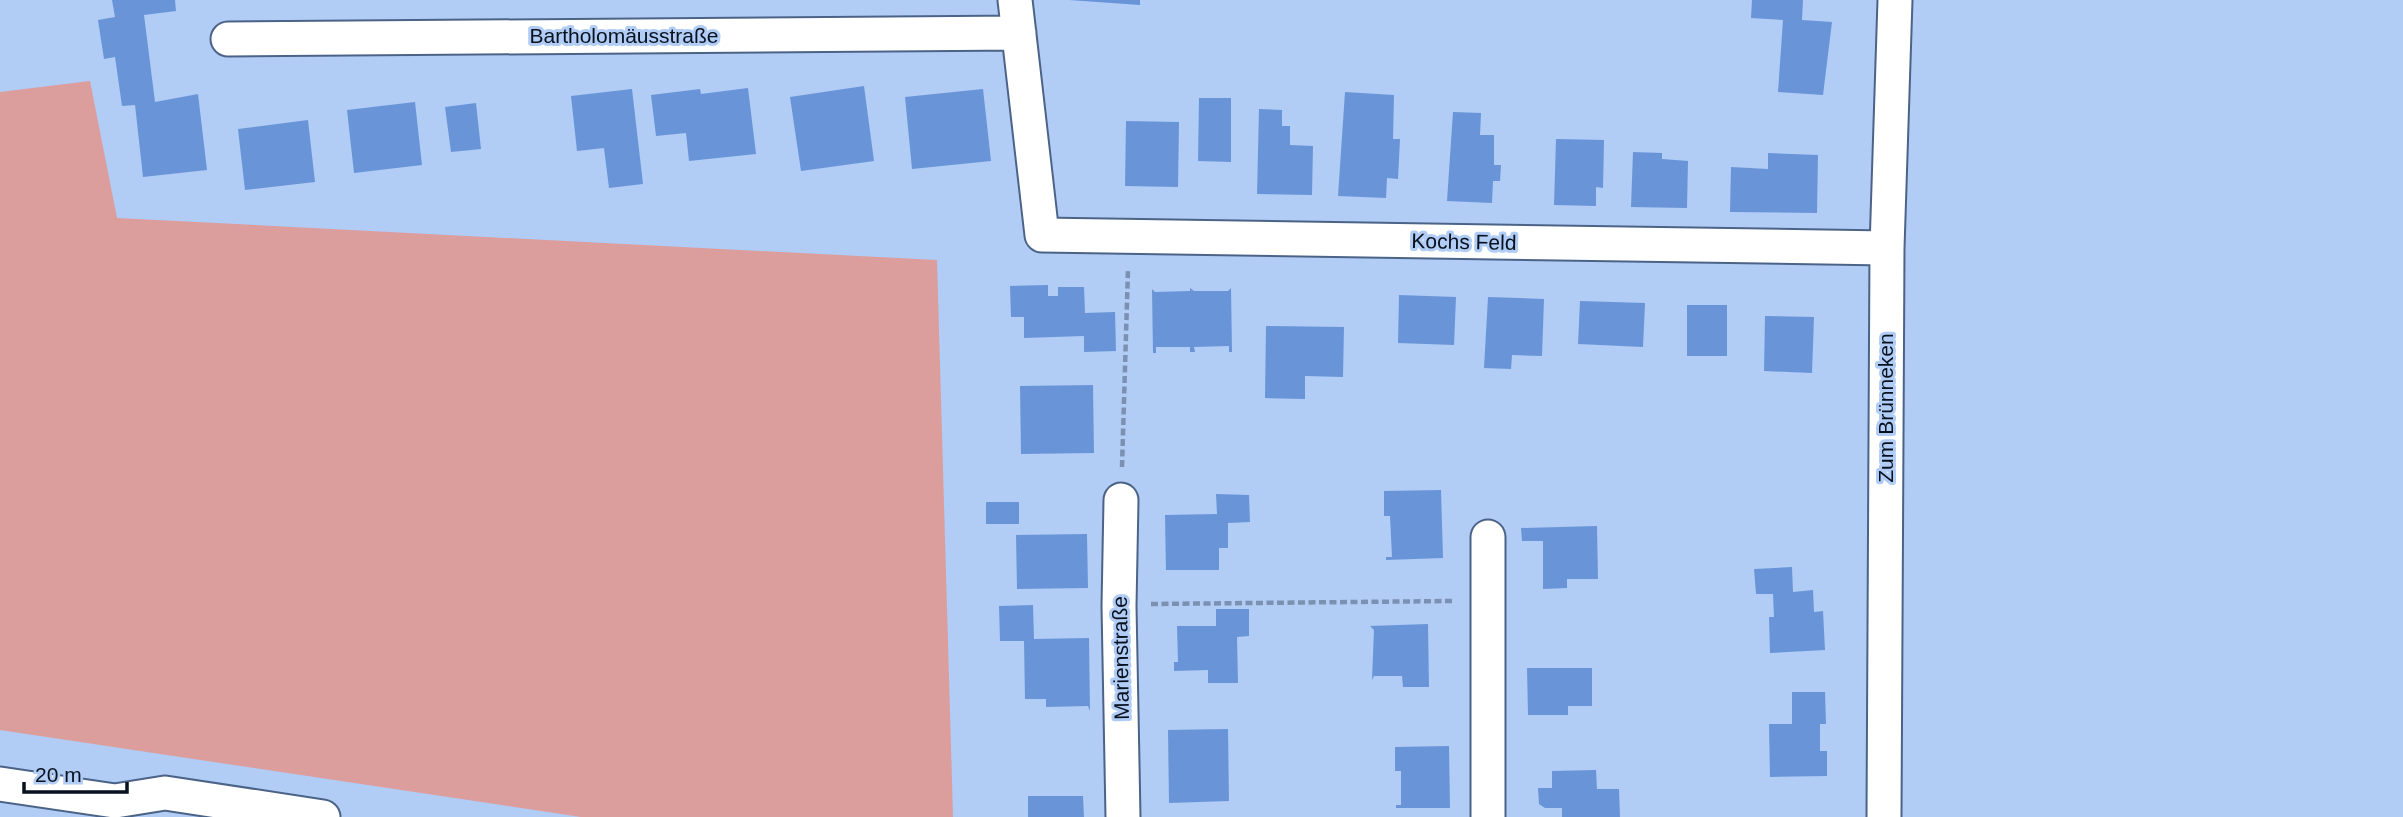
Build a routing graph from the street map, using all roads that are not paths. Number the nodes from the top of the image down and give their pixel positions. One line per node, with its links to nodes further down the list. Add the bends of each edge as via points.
1 (1015, 0): 3 (street)
2 (1895, 0): 5 (street, Zum Brünneken)
3 (1019, 33): 4 (street, Bartholomäusstraße); 5 (street, Kochs Feld, via 1042,235)
4 (228, 39)
5 (1887, 248): 12 (street, Zum Brünneken)
6 (1121, 500): 10 (street, Marienstraße)
7 (1488, 537): 11 (street)
8 (0, 784): 9 (street, via 115,801 165,793)
9 (323, 817)
10 (1123, 817)
11 (1488, 817)
12 (1884, 817)

